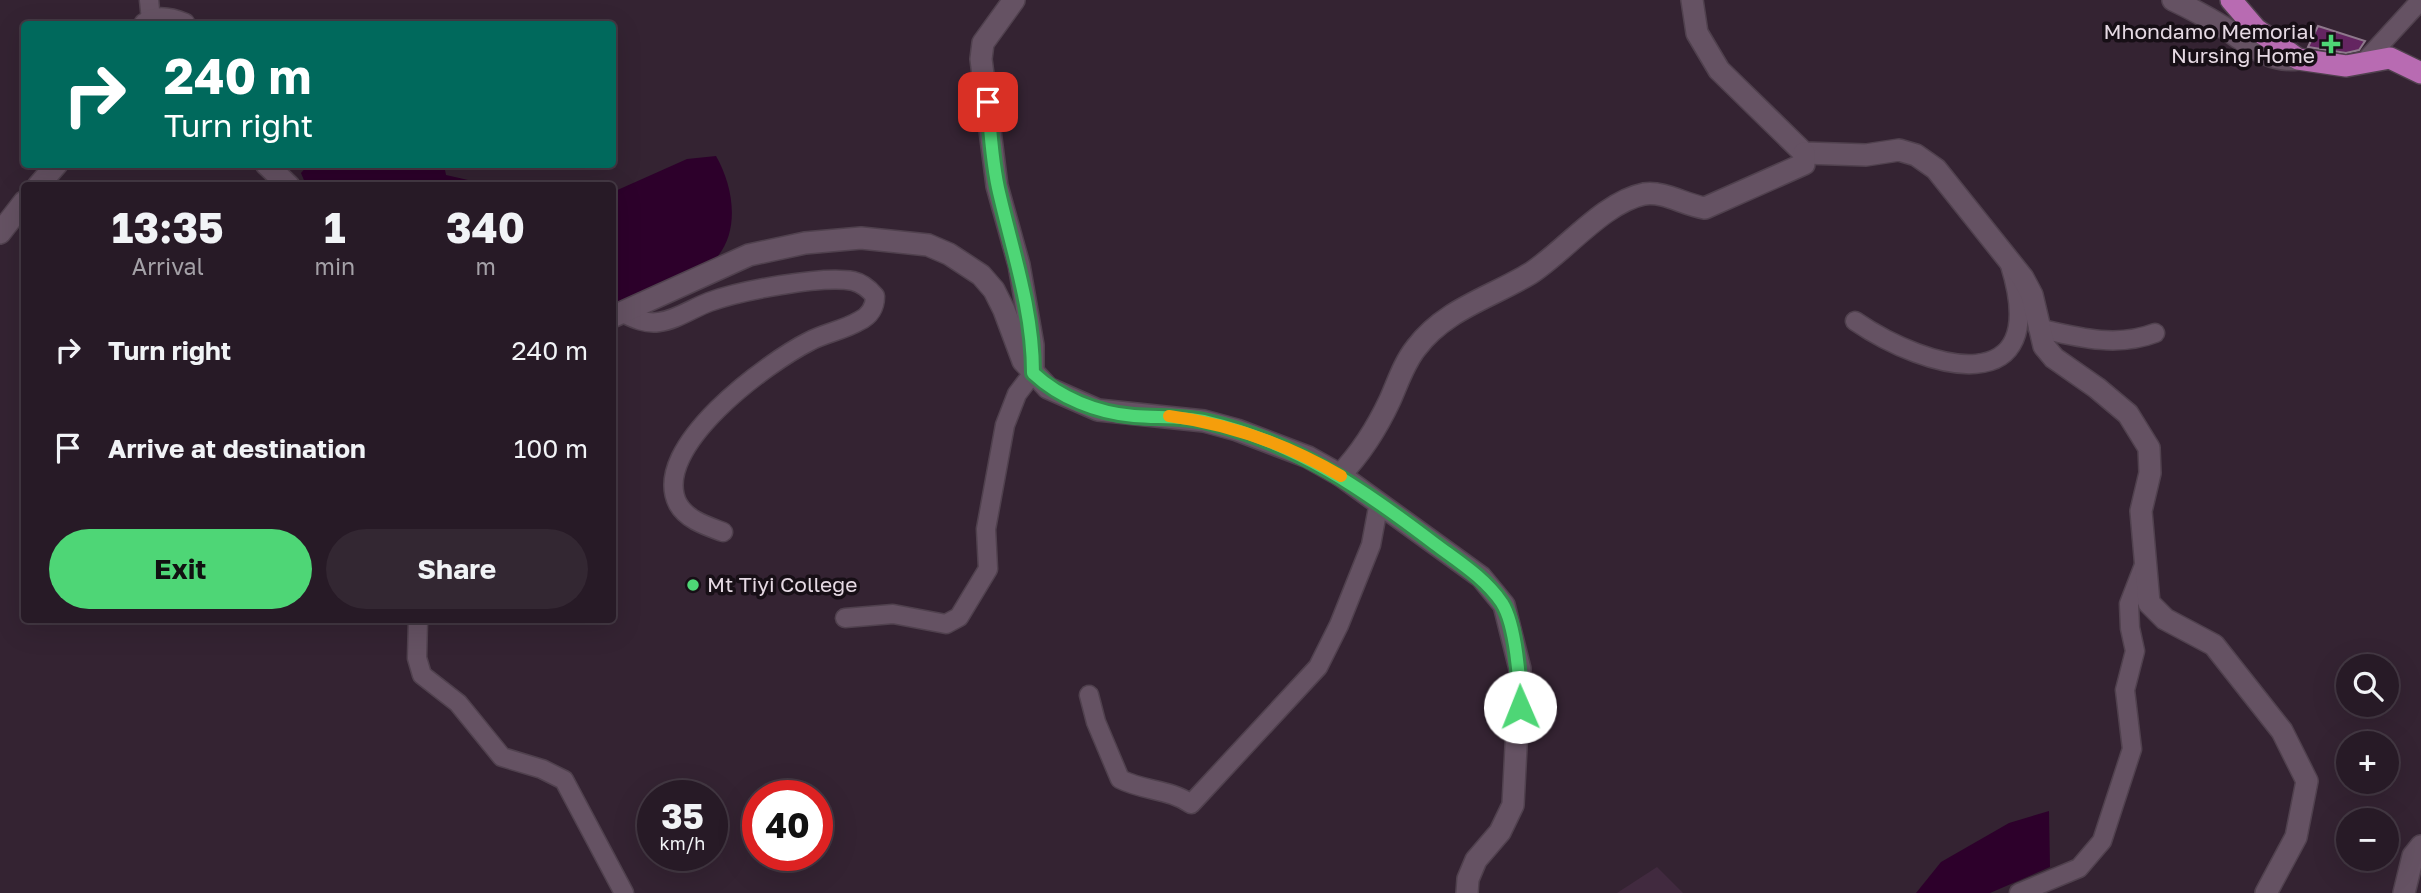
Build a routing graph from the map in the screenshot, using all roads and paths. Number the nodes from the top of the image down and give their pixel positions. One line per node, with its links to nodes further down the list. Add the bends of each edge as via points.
1 (1014, 0): 23 (street, via 983,43 981,59 997,186 1019,265 1033,345)
2 (1692, 0): 11 (street, via 1697,33 1719,70)
3 (2173, 0): 8 (street, via 2259,51)
4 (2231, 0): 8 (highway, via 2256,29)
5 (2421, 0): 9 (street)
6 (148, 15): 7 (street)
7 (174, 21)
8 (2298, 59): 9 (highway, via 2346,66)
9 (2365, 61): 10 (highway, via 2390,58)
10 (2421, 74)
11 (1804, 153): 18 (street, via 1866,155 1899,150 1916,155 1936,169); 24 (street, via 1804,164 1705,208 1663,194 1620,202 1531,272 1458,310 1416,347 1374,429)
12 (53, 168): 14 (street)
13 (270, 168): 15 (street)
14 (41, 182)
15 (285, 182)
16 (21, 206): 17 (street)
17 (0, 233)
18 (2009, 260): 20 (street, via 2018,310 2017,337 2008,350 1986,363 1937,361 1894,345); 21 (street, via 2032,295)
19 (618, 315): 23 (street, via 749,255 861,237 904,241 949,254 981,275 994,290 1023,361); 26 (street, via 661,322 712,301 825,281 851,280 875,296 871,312 860,321 808,341 763,372 700,428 684,449 674,473 678,504 687,515)
20 (1855, 321)
21 (2038, 328): 22 (street, via 2124,342); 27 (street, via 2054,358 2128,414 2149,448 2150,473 2141,511)
22 (2155, 332)
23 (1033, 373): 24 (street, via 1048,388 1098,410 1180,417 1226,427 1308,457); 28 (street, via 1017,394 1004,425 986,529 988,569 959,617 946,624 893,614)
24 (1340, 475): 25 (street)
25 (1379, 502): 30 (street, via 1371,545 1318,667 1191,804 1120,779); 33 (street, via 1481,577 1504,606 1520,669 1513,805 1500,832 1476,860)
26 (723, 532)
27 (2147, 559): 34 (street, via 2137,578 2129,616 2135,651 2125,690 2132,749 2102,841 2079,867); 35 (street, via 2150,603 2165,619 2214,645 2282,731 2306,781 2297,837)
28 (845, 618)
29 (418, 623): 32 (street, via 417,657 422,674 458,703 502,757 564,780)
30 (1089, 695)
31 (2421, 846): 36 (street, via 2413,856)
32 (624, 893)
33 (1467, 893)
34 (2020, 893)
35 (2266, 893)
36 (2404, 893)

